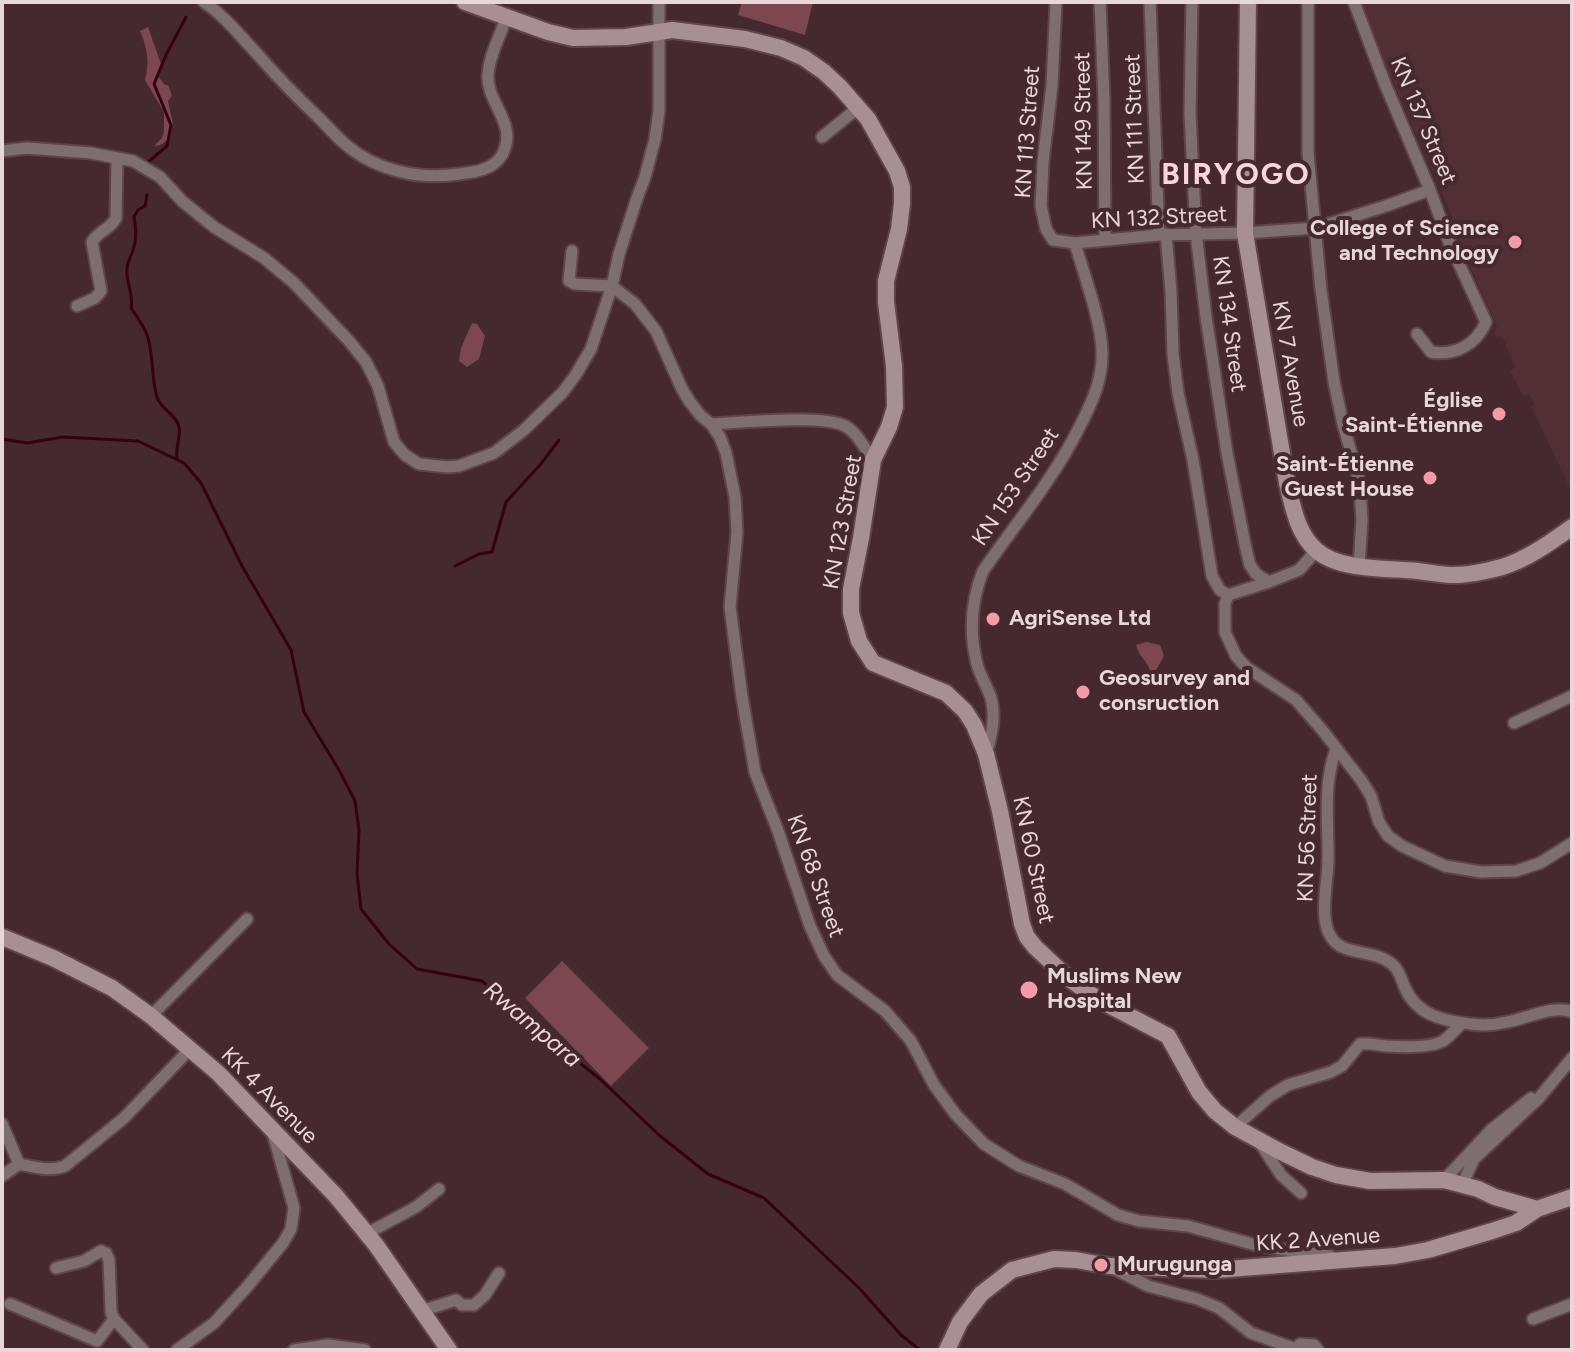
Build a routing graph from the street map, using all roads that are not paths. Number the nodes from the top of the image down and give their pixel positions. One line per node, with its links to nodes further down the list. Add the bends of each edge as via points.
1 (204, 2): 11 (street, via 347,146 387,168 426,176 482,171 502,155 505,122 487,77)
2 (465, 2): 11 (main road, KN 123 Street)
3 (659, 2): 12 (street)
4 (1056, 2): 23 (street, KN 113 Street, via 1041,206 1050,237)
5 (1100, 2): 22 (street, KN 149 Street)
6 (1150, 2): 21 (street, KN 111 Street)
7 (1192, 2): 19 (street, KN 134 Street)
8 (1248, 2): 20 (main road, KN 7 Avenue)
9 (1308, 2): 18 (street, via 1308,153)
10 (1354, 2): 17 (street, KN 137 Street)
11 (503, 11): 12 (main road, KN 123 Street, via 573,38)
12 (659, 31): 13 (main road, KN 123 Street, via 745,39 792,52 824,72); 25 (street, via 655,139)
13 (859, 107): 14 (street); 29 (main road, KN 123 Street, via 902,187 899,229 886,281 895,407)
14 (822, 137)
15 (2, 151): 16 (street, via 27,148)
16 (117, 158): 25 (street, via 160,177 214,227 294,283 366,362 394,442 419,464 448,467 474,462 494,453 533,421 562,393 583,362); 26 (street, via 115,222 92,242 101,291)
17 (1430, 190): 18 (street, KN 132 Street); 27 (street, KN 137 Street, via 1486,322 1463,349 1439,354)
18 (1316, 228): 20 (street, KN 132 Street); 32 (street, via 1334,382 1360,491)
19 (1196, 233): 20 (street, KN 132 Street); 21 (street, KN 132 Street); 33 (street, KN 134 Street, via 1241,527 1250,565)
20 (1245, 233): 31 (main road, KN 7 Avenue, via 1287,483 1296,519)
21 (1162, 235): 22 (street, KN 132 Street); 34 (street, KN 111 Street, via 1178,393 1212,576)
22 (1105, 240): 23 (street, KN 132 Street)
23 (1075, 243): 39 (street, KN 153 Street, via 1099,330 1098,388 1067,452 978,583 972,637 993,712)
24 (572, 251): 25 (street, via 571,283)
25 (612, 286): 28 (street, KN 68 Street, via 646,317 682,389)
26 (77, 306)
27 (1417, 334)
28 (711, 424): 29 (street, via 802,420 844,425); 64 (street, KN 68 Street, via 726,453 735,497 730,607 755,772 810,926 837,975 885,1011 911,1041 956,1115 984,1144 1019,1166 1139,1221)
29 (873, 460): 35 (main road, KN 123 Street, via 851,613 873,663)
30 (1572, 527): 32 (main road, via 1516,561 1483,572 1454,575)
31 (1316, 551): 32 (main road); 33 (street, via 1299,570)
32 (1359, 567)
33 (1269, 582): 34 (street)
34 (1228, 595): 38 (street, via 1225,632 1236,656 1296,700)
35 (914, 680): 39 (main road, KN 60 Street, via 956,701)
36 (1572, 696): 37 (street)
37 (1514, 723)
38 (1336, 749): 40 (street, via 1371,796 1388,836 1445,866 1516,871); 45 (street, KN 56 Street, via 1327,789 1325,911 1331,936 1337,944 1387,960 1417,1008)
39 (986, 754): 51 (main road, KN 60 Street, via 1027,937 1078,985 1168,1036 1208,1103)
40 (1572, 843)
41 (247, 919): 44 (street)
42 (2, 937): 44 (main road, KK 4 Avenue, via 89,975)
43 (1572, 1012): 45 (street, KN 56 Street, via 1555,1010 1490,1025)
44 (151, 1016): 46 (main road, KK 4 Avenue)
45 (1462, 1023): 51 (street, via 1443,1041 1427,1045 1360,1044 1342,1066 1288,1085)
46 (190, 1049): 50 (main road, KK 4 Avenue); 53 (street, via 124,1118 65,1166)
47 (1572, 1058): 48 (street)
48 (1551, 1084): 55 (street, via 1492,1129); 56 (street, via 1474,1159)
49 (2, 1124): 53 (street)
50 (270, 1126): 63 (main road, KK 4 Avenue); 75 (street, via 294,1208 291,1229 214,1323)
51 (1235, 1127): 52 (main road, KN 60 Street)
52 (1258, 1140): 55 (main road, KN 60 Street, via 1336,1175 1370,1181); 58 (street, via 1281,1175)
53 (19, 1164): 54 (street)
54 (2, 1176)
55 (1444, 1180): 56 (main road, KN 60 Street)
56 (1462, 1185): 60 (main road, KN 60 Street)
57 (439, 1189): 63 (street)
58 (1301, 1193)
59 (1572, 1197): 61 (main road, KK 2 Avenue)
60 (1512, 1202): 61 (main road); 62 (main road)
61 (1537, 1209): 62 (main road, KK 2 Avenue)
62 (1492, 1231): 64 (main road, KK 2 Avenue, via 1428,1250)
63 (366, 1234): 70 (main road, KK 4 Avenue)
64 (1354, 1260): 65 (main road, KK 2 Avenue, via 1216,1270)
65 (1109, 1266): 73 (street, via 1148,1286 1219,1308 1251,1333); 79 (main road, KK 2 Avenue, via 1054,1259 1012,1270 981,1294)
66 (56, 1268): 71 (street, via 106,1253)
67 (499, 1273): 70 (street, via 474,1305 456,1300)
68 (10, 1304): 71 (street, via 97,1341)
69 (1572, 1304): 72 (street)
70 (421, 1311): 78 (main road, KK 4 Avenue)
71 (114, 1319): 74 (street)
72 (1533, 1319)
73 (1298, 1346): 80 (street, via 1314,1345)
74 (143, 1350)
75 (177, 1350)
76 (294, 1350): 77 (street, via 328,1345)
77 (365, 1350)
78 (449, 1350)
79 (947, 1350)
80 (1318, 1350)

